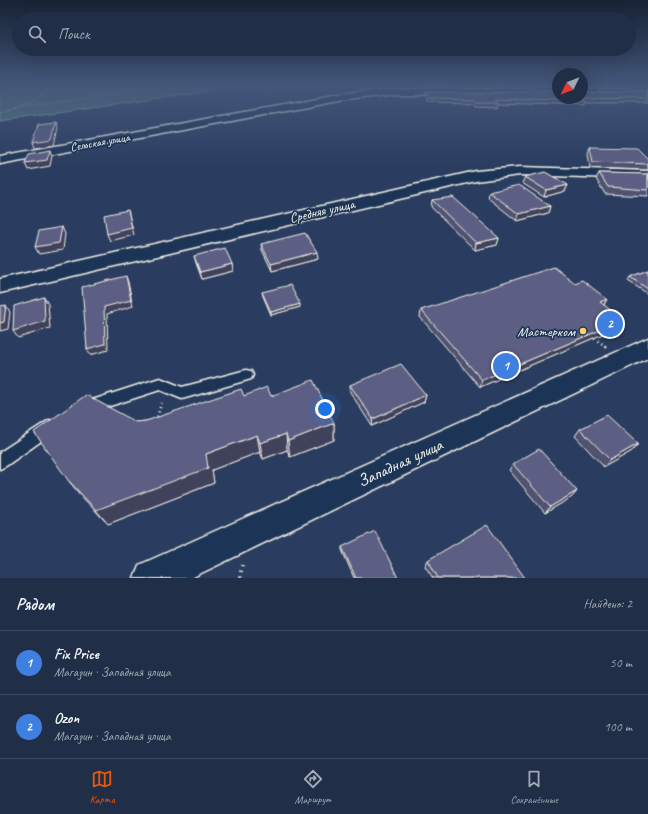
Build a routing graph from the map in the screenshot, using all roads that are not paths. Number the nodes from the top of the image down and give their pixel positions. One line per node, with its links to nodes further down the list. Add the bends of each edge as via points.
1 (257, 113): 2 (street, Сельская улица)
2 (0, 160)
3 (648, 175): 4 (street, Средняя улица, via 520,171 476,176)
4 (0, 286)
5 (648, 347): 8 (street, Западная улица)
6 (246, 374): 7 (lane, via 182,393 160,384 91,405 66,417)
7 (0, 461)
8 (152, 578)

